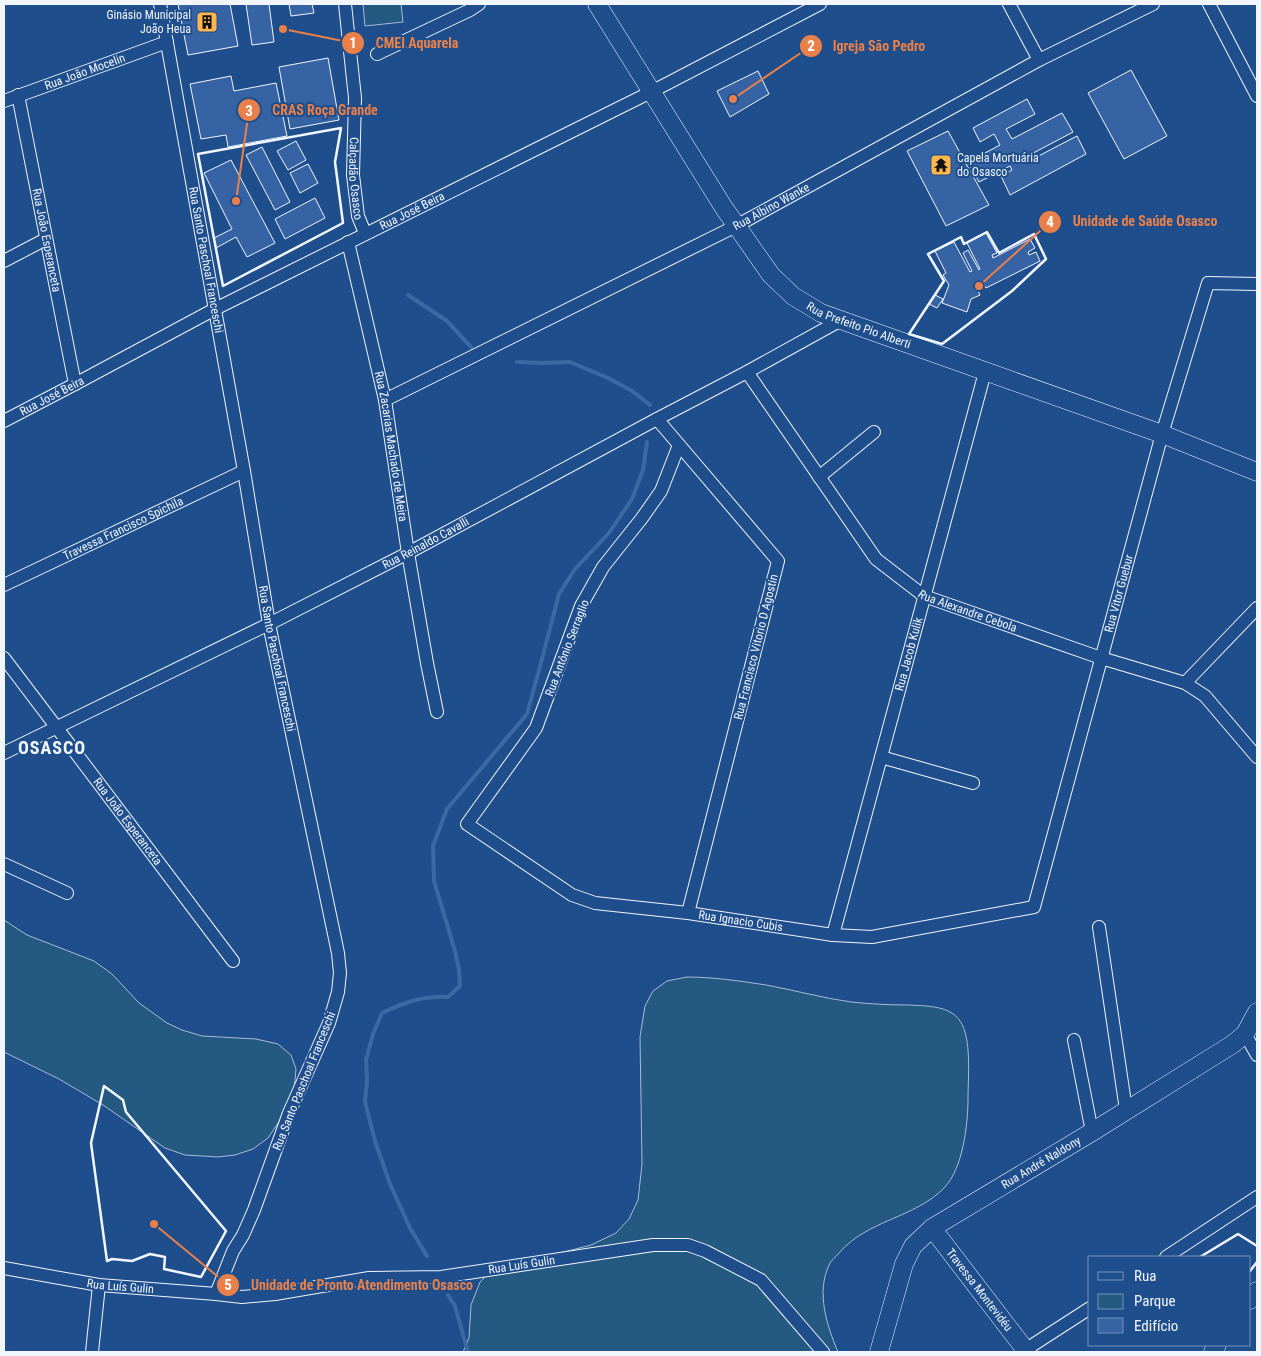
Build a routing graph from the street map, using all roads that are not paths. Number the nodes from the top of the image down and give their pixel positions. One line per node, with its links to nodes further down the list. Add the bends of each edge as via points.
1 (160, 4): 9 (street, Rua Santo Paschoal Franceschi)
2 (345, 4): 17 (street, Calçadão Osasco, via 355,98 354,175 358,216)
3 (479, 4): 10 (street)
4 (597, 4): 12 (main road, Rua Prefeito Pio Alberti)
5 (820, 4): 12 (street, Rua José Beira)
6 (1009, 4): 11 (street)
7 (1153, 4): 11 (street, Rua Albino Wanke)
8 (1209, 4): 14 (street)
9 (167, 42): 13 (street, Rua João Mocelin); 22 (street, Rua Santo Paschoal Franceschi)
10 (377, 54)
11 (1039, 60): 16 (street, Rua Albino Wanke)
12 (651, 92): 16 (main road, Rua Prefeito Pio Alberti); 17 (street, Rua José Beira)
13 (18, 95): 15 (street, Rua João Mocelin); 18 (street, Rua João Esperanceta)
14 (1257, 96)
15 (4, 101)
16 (736, 226): 23 (main road, Rua Prefeito Pio Alberti, via 771,276 793,296 821,313); 27 (street, Rua Albino Wanke)
17 (365, 233): 19 (street, Rua José Beira)
18 (46, 239): 20 (street); 26 (street, Rua João Esperanceta)
19 (348, 242): 22 (street, Rua José Beira); 27 (street, Rua Zacarias Machado de Meira)
20 (4, 261)
21 (1257, 284): 31 (street, Rua Vitor Guebur, via 1208,283)
22 (215, 309): 26 (street, Rua José Beira); 33 (street, Rua Santo Paschoal Franceschi)
23 (841, 320): 24 (street, Rua Reinaldo Cavalli); 25 (main road, Rua Prefeito Pio Alberti)
24 (747, 372): 28 (street, Rua Reinaldo Cavalli); 35 (street, Rua Alexandre Cebola)
25 (985, 372): 31 (main road, Rua Prefeito Pio Alberti); 38 (street, Rua Jacob Kulik)
26 (75, 384): 29 (street, Rua José Beira)
27 (385, 400): 36 (street, Rua Zacarias Machado de Meira)
28 (657, 419): 32 (street, Rua Francisco Vitorio D Agostin); 36 (street, Rua Reinaldo Cavalli)
29 (4, 421)
30 (874, 432): 35 (street)
31 (1162, 434): 34 (main road, Rua Prefeito Pio Alberti); 42 (street, Rua Vitor Guebur)
32 (679, 445): 50 (street, Rua Antônio Serraglio, via 661,491 602,567 581,606 536,728); 54 (street, Rua Francisco Vitorio D Agostin, via 778,561)
33 (244, 470): 37 (street, Travessa Francisco Spichila); 40 (street, Rua Santo Paschoal Franceschi)
34 (1257, 472)
35 (819, 476): 38 (street, Rua Alexandre Cebola, via 876,559)
36 (408, 553): 40 (street, Rua Reinaldo Cavalli); 44 (street, Rua Zacarias Machado de Meira)
37 (4, 584)
38 (924, 596): 42 (street, Rua Alexandre Cebola); 47 (street, Rua Jacob Kulik)
39 (1257, 608): 43 (street)
40 (269, 624): 45 (street, Rua Reinaldo Cavalli); 69 (street, Rua Santo Paschoal Franceschi, via 340,973 330,1023 289,1113 254,1210)
41 (4, 658): 45 (street, Rua João Esperanceta)
42 (1101, 658): 43 (street, Rua Alexandre Cebola); 53 (street, Rua Vitor Guebur)
43 (1185, 683): 48 (street, Rua Alexandre Cebola, via 1205,696)
44 (437, 712)
45 (57, 728): 46 (street, Rua Reinaldo Cavalli); 57 (street, Rua João Esperanceta)
46 (4, 753)
47 (881, 757): 49 (street); 56 (street, Rua Jacob Kulik)
48 (1257, 757)
49 (972, 783)
50 (467, 824): 54 (street, Rua Ignacio Cubis, via 572,895 595,903)
51 (4, 864): 52 (street)
52 (66, 893)
53 (1034, 907): 56 (street, Rua Ignacio Cubis, via 872,937)
54 (688, 914): 56 (street, Rua Ignacio Cubis)
55 (1099, 927): 62 (street)
56 (833, 935)
57 (233, 961)
58 (1257, 1012): 59 (main road, Rua André Naldony)
59 (1245, 1034): 61 (street); 62 (main road, Rua André Naldony)
60 (1074, 1040): 63 (street)
61 (1257, 1055)
62 (1126, 1110): 63 (main road, Rua André Naldony)
63 (1092, 1132): 65 (main road, Rua André Naldony)
64 (1257, 1197): 66 (street)
65 (932, 1228): 71 (main road, Travessa Montevidéu); 74 (main road, Rua André Naldony, via 913,1246 904,1264)
66 (1168, 1256)
67 (4, 1268): 68 (street, Rua Luís Gulin)
68 (99, 1284): 69 (street, Rua Luís Gulin); 72 (street)
69 (216, 1294): 73 (street, Rua Luís Gulin, via 242,1297 276,1294 369,1278 441,1277 652,1245 688,1246 705,1251 761,1280)
70 (1088, 1309): 71 (street)
71 (1026, 1351)
72 (92, 1352)
73 (823, 1352)
74 (879, 1352)

